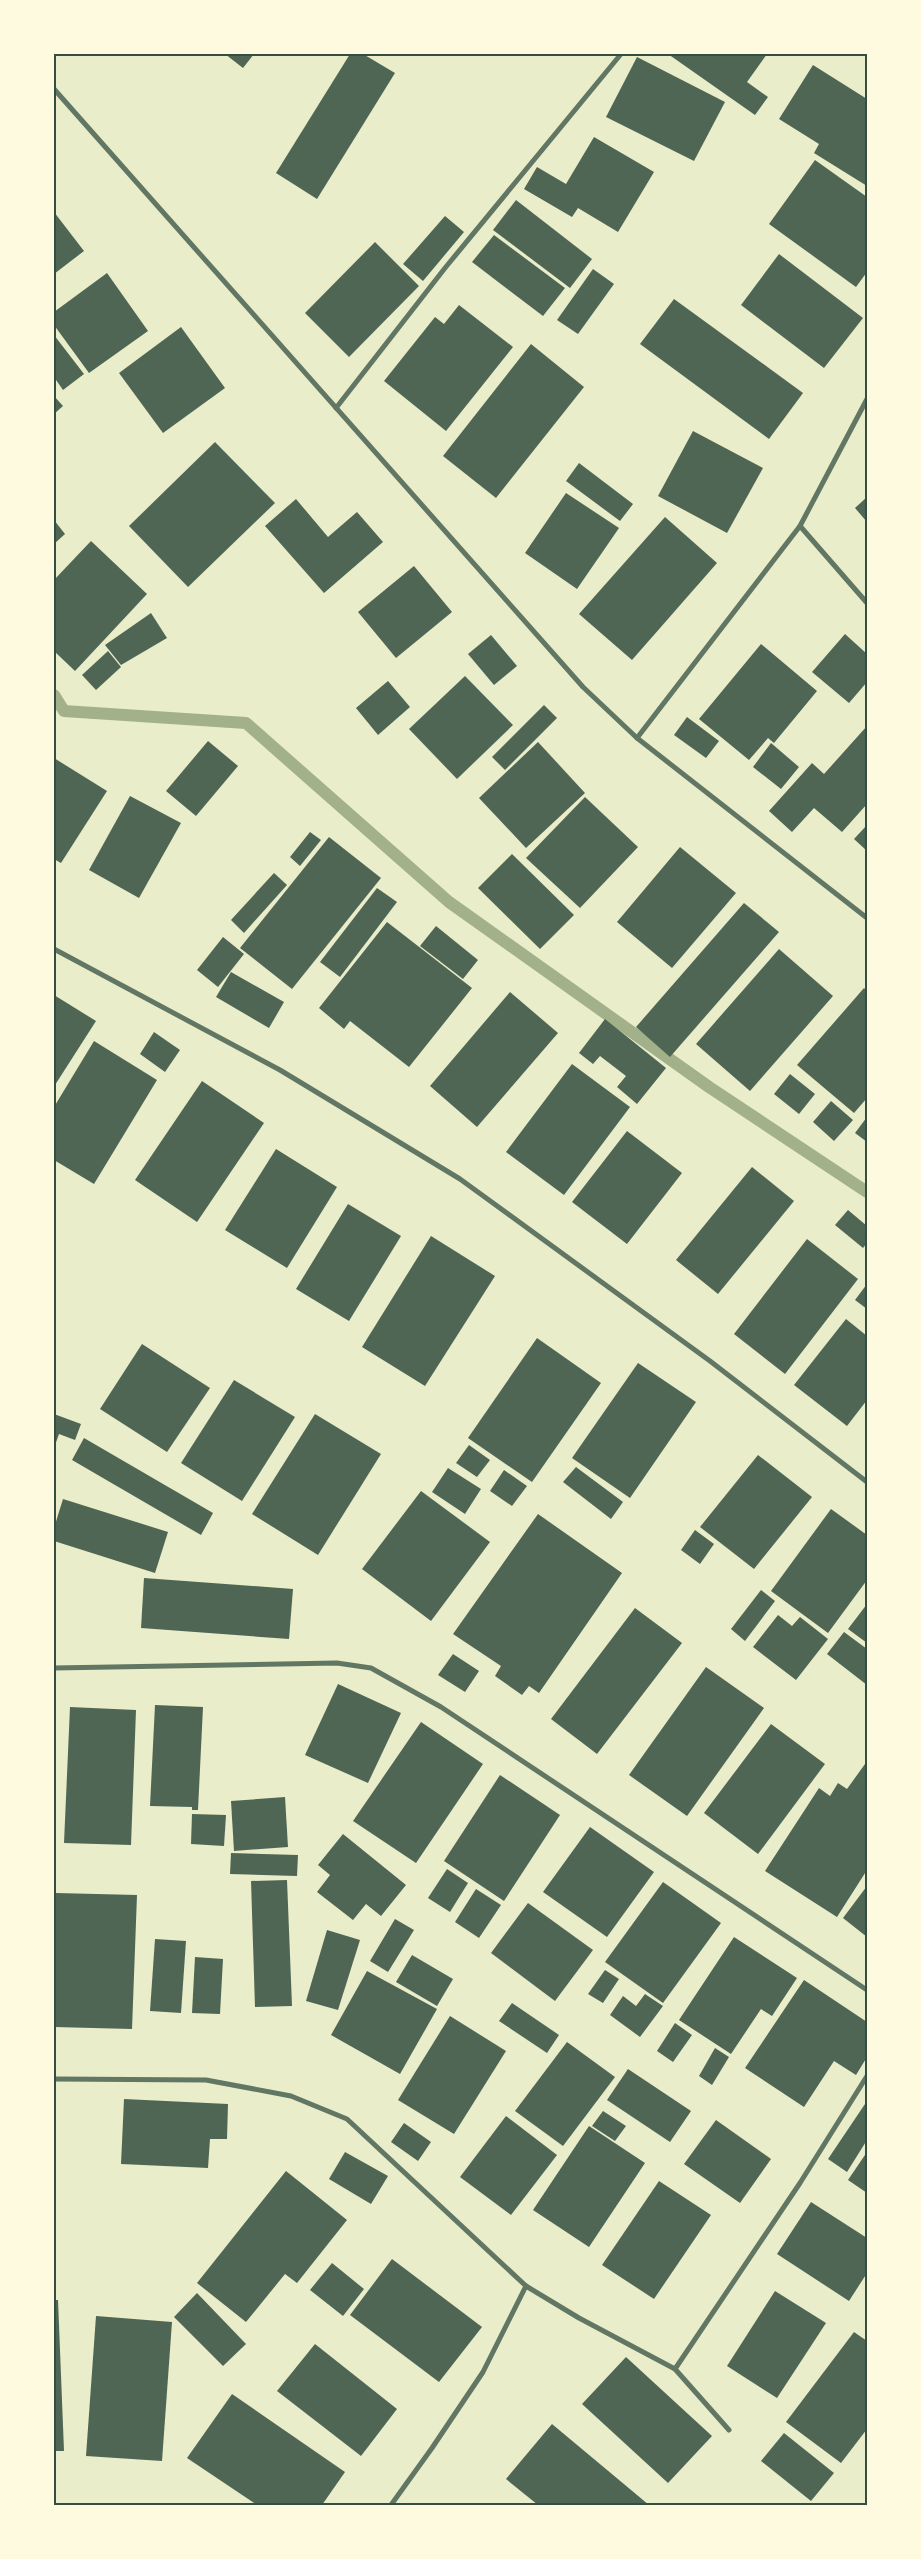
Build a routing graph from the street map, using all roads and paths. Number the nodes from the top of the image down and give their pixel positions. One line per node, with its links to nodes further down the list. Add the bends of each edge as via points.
1 (621, 54): 4 (street, via 445,268)
2 (54, 89): 4 (street)
3 (867, 399): 5 (street)
4 (336, 408): 7 (street, via 548,650)
5 (800, 526): 6 (street); 7 (street)
6 (867, 603)
7 (637, 738): 8 (street)
8 (867, 918)
9 (54, 948): 10 (street, via 280,1070 460,1179 710,1361)
10 (867, 1482)
11 (54, 1668): 12 (street, via 337,1663 371,1668 442,1706)
12 (867, 1990)
13 (867, 2076): 16 (street, via 800,2184)
14 (54, 2079): 15 (street, via 206,2080 291,2096 347,2119)
15 (526, 2286): 16 (street); 18 (street, via 482,2372)
16 (675, 2370): 17 (street)
17 (729, 2430)
18 (391, 2505)

